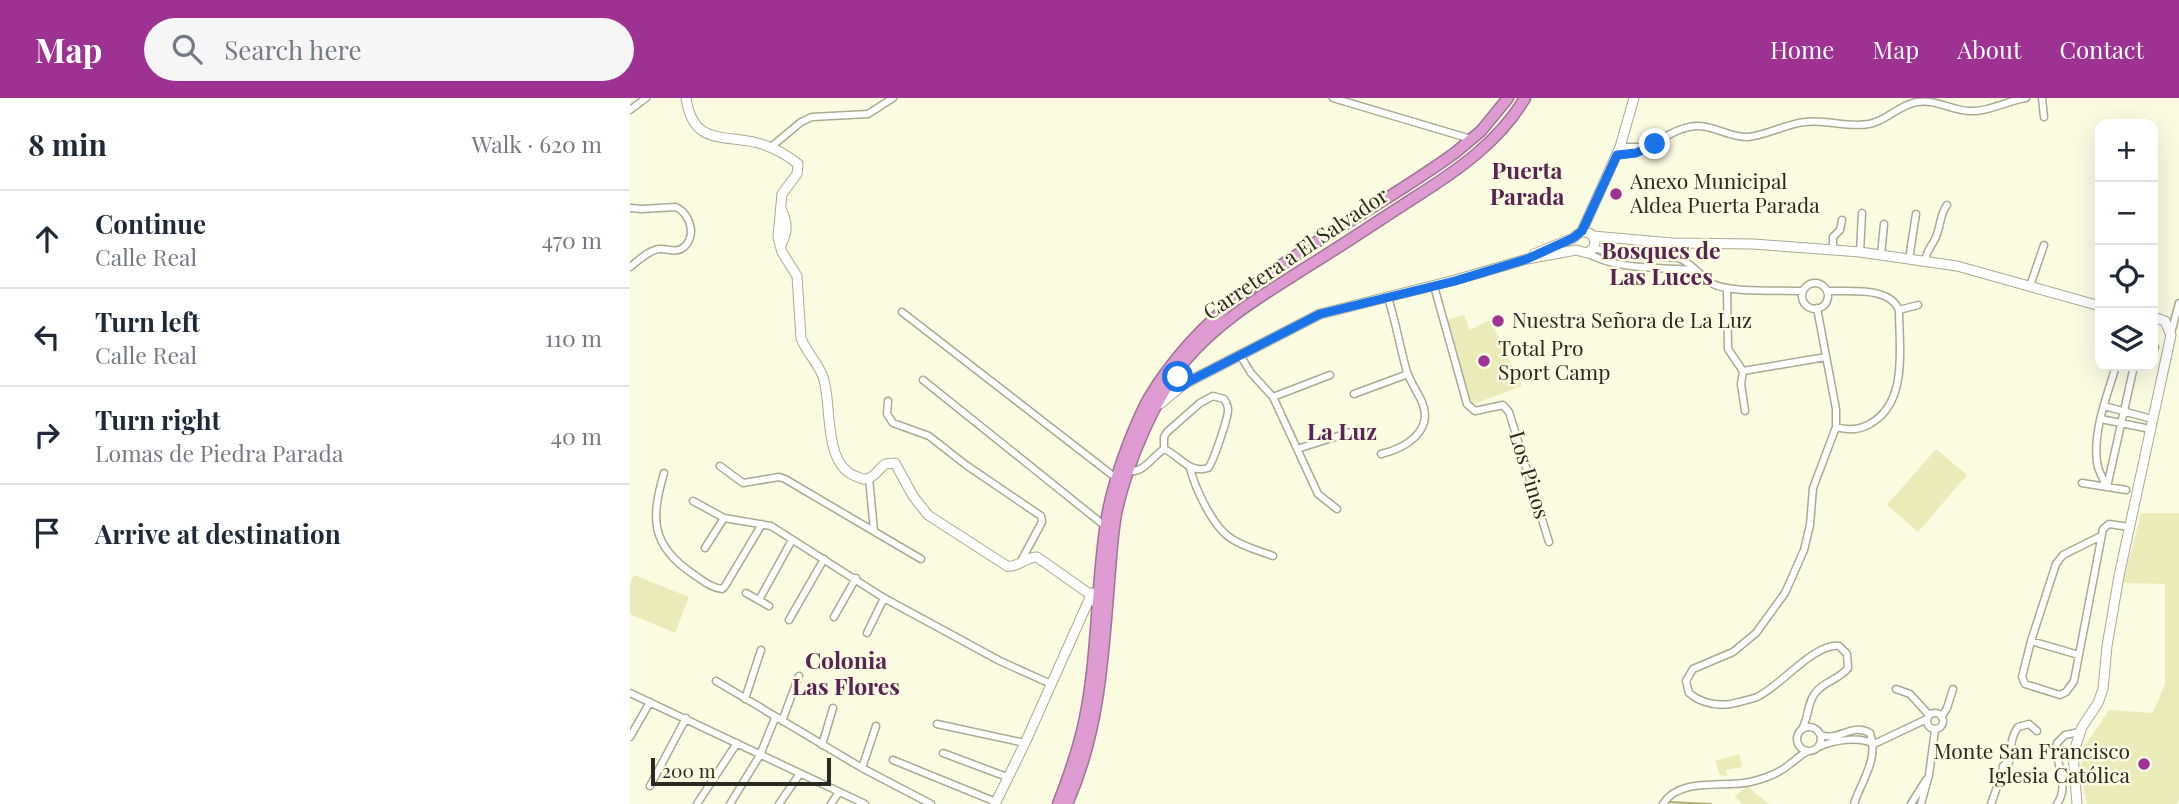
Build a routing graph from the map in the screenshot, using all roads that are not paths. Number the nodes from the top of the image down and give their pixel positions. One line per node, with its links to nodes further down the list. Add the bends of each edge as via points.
1 (646, 98): 10 (street)
2 (686, 98): 13 (main road, via 691,118 704,133)
3 (893, 98): 13 (street, via 868,114 812,117)
4 (1333, 98): 12 (street)
5 (1508, 98): 12 (highway, Carretera a El Salvador)
6 (1525, 98): 54 (highway, Carretera a El Salvador, via 1478,153 1245,307 1208,336)
7 (1634, 98): 14 (main road)
8 (2026, 98): 14 (street, via 1973,111 1919,102 1868,125 1806,122 1746,137 1696,126 1630,154)
9 (2042, 98): 11 (street)
10 (630, 110)
11 (2044, 117)
12 (1471, 139): 81 (highway, Carretera a El Salvador, via 1432,170 1266,275 1211,320 1177,357 1148,399)
13 (771, 147): 80 (main road, via 798,164 784,189 780,246 797,276 801,338 823,376 835,455 853,476)
14 (1618, 151): 19 (main road)
15 (1947, 205): 32 (street)
16 (630, 208): 33 (street, via 676,207 689,217 691,230 683,248 653,251)
17 (1862, 213): 28 (street)
18 (1916, 214): 31 (street)
19 (1589, 216): 22 (main road); 24 (main road)
20 (1842, 220): 27 (street, via 1833,237)
21 (1884, 224): 29 (street)
22 (1582, 231): 23 (main road); 24 (main road)
23 (1573, 238): 26 (main road); 30 (main road)
24 (1595, 243): 26 (main road); 27 (main road, via 1631,239); 34 (street, via 1612,253 1678,258); 34 (street, via 1603,260)
25 (2044, 245): 36 (street)
26 (1576, 250): 30 (main road)
27 (1833, 250): 28 (main road)
28 (1860, 251): 29 (main road)
29 (1881, 255): 31 (main road)
30 (1527, 259): 35 (main road)
31 (1909, 259): 32 (main road)
32 (1925, 261): 36 (main road)
33 (630, 267)
34 (1696, 270): 37 (street, via 1713,284)
35 (1434, 286): 40 (main road); 94 (street, Los Pinos, via 1467,404 1475,411 1503,405 1509,412)
36 (2030, 286): 42 (main road)
37 (1727, 288): 38 (street); 51 (street, via 1728,349)
38 (1803, 291): 39 (street, via 1815,283); 44 (street, via 1805,304)
39 (1827, 291): 44 (street, via 1827,300); 45 (street, via 1884,295 1894,300)
40 (1388, 298): 49 (main road, via 1320,314); 56 (street)
41 (1918, 305): 45 (street)
42 (2095, 305)
43 (2179, 306): 48 (street)
44 (1817, 308): 50 (street)
45 (1899, 310): 69 (street, via 1898,383 1891,402 1866,425)
46 (902, 312): 81 (street)
47 (2158, 319): 48 (main road, via 2165,321)
48 (2171, 335): 68 (main road, via 2165,384)
49 (1240, 355): 58 (main road); 60 (street)
50 (1826, 358): 51 (street); 69 (street)
51 (1742, 371): 64 (street)
52 (2114, 371): 62 (street)
53 (2133, 371): 65 (street)
54 (1177, 374): 58 (main road); 63 (highway, Carretera a El Salvador)
55 (1330, 374): 60 (street)
56 (1408, 374): 59 (street); 73 (street, via 1424,412 1421,431 1406,444)
57 (923, 380): 89 (street)
58 (1184, 384): 63 (main road)
59 (1354, 394)
60 (1273, 397): 72 (street)
61 (888, 401): 99 (street, via 892,423 929,436 1041,516)
62 (2104, 406): 65 (street); 66 (street)
63 (1155, 410): 74 (highway, Carretera a El Salvador)
64 (1745, 411)
65 (2123, 413): 67 (street); 68 (street)
66 (2101, 419): 67 (street); 83 (street, via 2097,462)
67 (2120, 424): 68 (street); 83 (street)
68 (2151, 424): 90 (main road)
69 (1836, 427): 121 (street, via 1813,488 1804,550 1785,593 1745,644 1693,669 1686,681 1689,693 1706,702 1746,701 1818,652 1839,646 1847,654 1848,668 1815,692)
70 (1357, 430): 72 (street)
71 (1164, 449): 75 (street); 77 (street); 77 (street, via 1167,432 1200,403 1213,396 1224,399 1228,411 1212,464 1198,471)
72 (1297, 449): 86 (street, via 1318,495)
73 (1381, 454)
74 (1134, 456): 75 (street); 78 (highway, Carretera a El Salvador)
75 (1149, 461): 78 (street, via 1136,472)
76 (720, 466): 91 (street, via 743,483 785,479)
77 (1190, 468): 96 (street, via 1222,530 1232,540)
78 (1129, 471): 161 (highway, Carretera a El Salvador, via 1114,527 1095,718)
79 (664, 473): 88 (street, via 655,505 660,541 715,589 727,584)
80 (869, 478): 91 (street); 99 (main road, via 885,464 895,464 928,515 1007,566)
81 (1116, 478): 89 (highway, Carretera a El Salvador)
82 (2082, 483): 83 (street)
83 (2107, 487): 84 (street)
84 (2126, 490)
85 (693, 500): 87 (street)
86 (1337, 509)
87 (724, 518): 88 (street); 95 (street)
88 (762, 524): 93 (street)
89 (1105, 526): 104 (highway, Carretera a El Salvador)
90 (2129, 527): 92 (street, via 2106,525); 133 (main road, via 2103,689)
91 (874, 531): 98 (street)
92 (2101, 536): 109 (street, via 2063,555 2056,564); 111 (street)
93 (792, 540): 97 (street); 103 (street)
94 (1549, 542)
95 (705, 548)
96 (1273, 556)
97 (824, 559): 100 (street); 107 (street)
98 (920, 559)
99 (1021, 561): 104 (main road, via 1037,557)
100 (856, 578): 102 (street); 106 (street)
101 (746, 593): 103 (street)
102 (884, 598): 108 (street); 114 (street)
103 (759, 600): 105 (street)
104 (1094, 600): 114 (main road); 160 (highway, Carretera a El Salvador, via 1085,719)
105 (769, 606)
106 (834, 617)
107 (789, 620)
108 (867, 634)
109 (2031, 641): 111 (street); 111 (street, via 2022,682 2055,694 2064,694 2074,681)
110 (761, 650): 118 (street)
111 (2079, 655)
112 (799, 676): 126 (street)
113 (716, 681): 118 (street)
114 (1047, 682): 137 (main road)
115 (1896, 689): 123 (street, via 1910,694)
116 (1953, 689): 122 (street)
117 (631, 695): 119 (street)
118 (745, 699): 125 (street)
119 (650, 702): 124 (street); 135 (street)
120 (834, 708): 139 (street)
121 (1807, 713): 129 (street); 130 (street)
122 (1942, 716): 123 (street); 131 (street, via 1943,724)
123 (1928, 717): 131 (street, via 1928,726); 138 (street)
124 (686, 718): 136 (street); 151 (street)
125 (775, 718): 126 (street); 144 (street)
126 (782, 722): 139 (street)
127 (937, 724): 137 (street)
128 (876, 726): 147 (street)
129 (1814, 728): 130 (street); 134 (street)
130 (1802, 729): 140 (street, via 1796,737)
131 (1935, 730): 149 (street)
132 (2037, 731): 166 (street, via 2029,724 2018,727)
133 (2080, 732): 167 (street, via 2065,735 2057,743 2063,784); 168 (main road, via 2072,759)
134 (1821, 735): 138 (street, via 1828,738 1863,729); 141 (street)
135 (630, 737)
136 (737, 743): 144 (street); 154 (street)
137 (1025, 743): 150 (main road)
138 (1874, 744): 141 (street, via 1844,740); 163 (street, via 1874,756)
139 (822, 745): 147 (street)
140 (1799, 747): 142 (street); 145 (street)
141 (1818, 747): 142 (street)
142 (1808, 751): 145 (street)
143 (943, 753): 150 (street)
144 (760, 755): 148 (street); 155 (street)
145 (1797, 757): 162 (street, via 1769,776 1679,790)
146 (893, 760): 153 (street)
147 (862, 768): 159 (street)
148 (799, 775): 152 (street); 156 (street)
149 (1929, 775): 164 (street); 165 (street)
150 (1007, 777): 153 (main road)
151 (650, 786)
152 (839, 792): 157 (street); 158 (street)
153 (995, 803)
154 (697, 804)
155 (730, 804)
156 (779, 804)
157 (831, 804)
158 (865, 804)
159 (931, 804)
160 (1058, 804)
161 (1068, 804)
162 (1663, 804)
163 (1854, 804)
164 (1911, 804)
165 (1921, 804)
166 (1991, 804)
167 (2057, 804)
168 (2077, 804)

